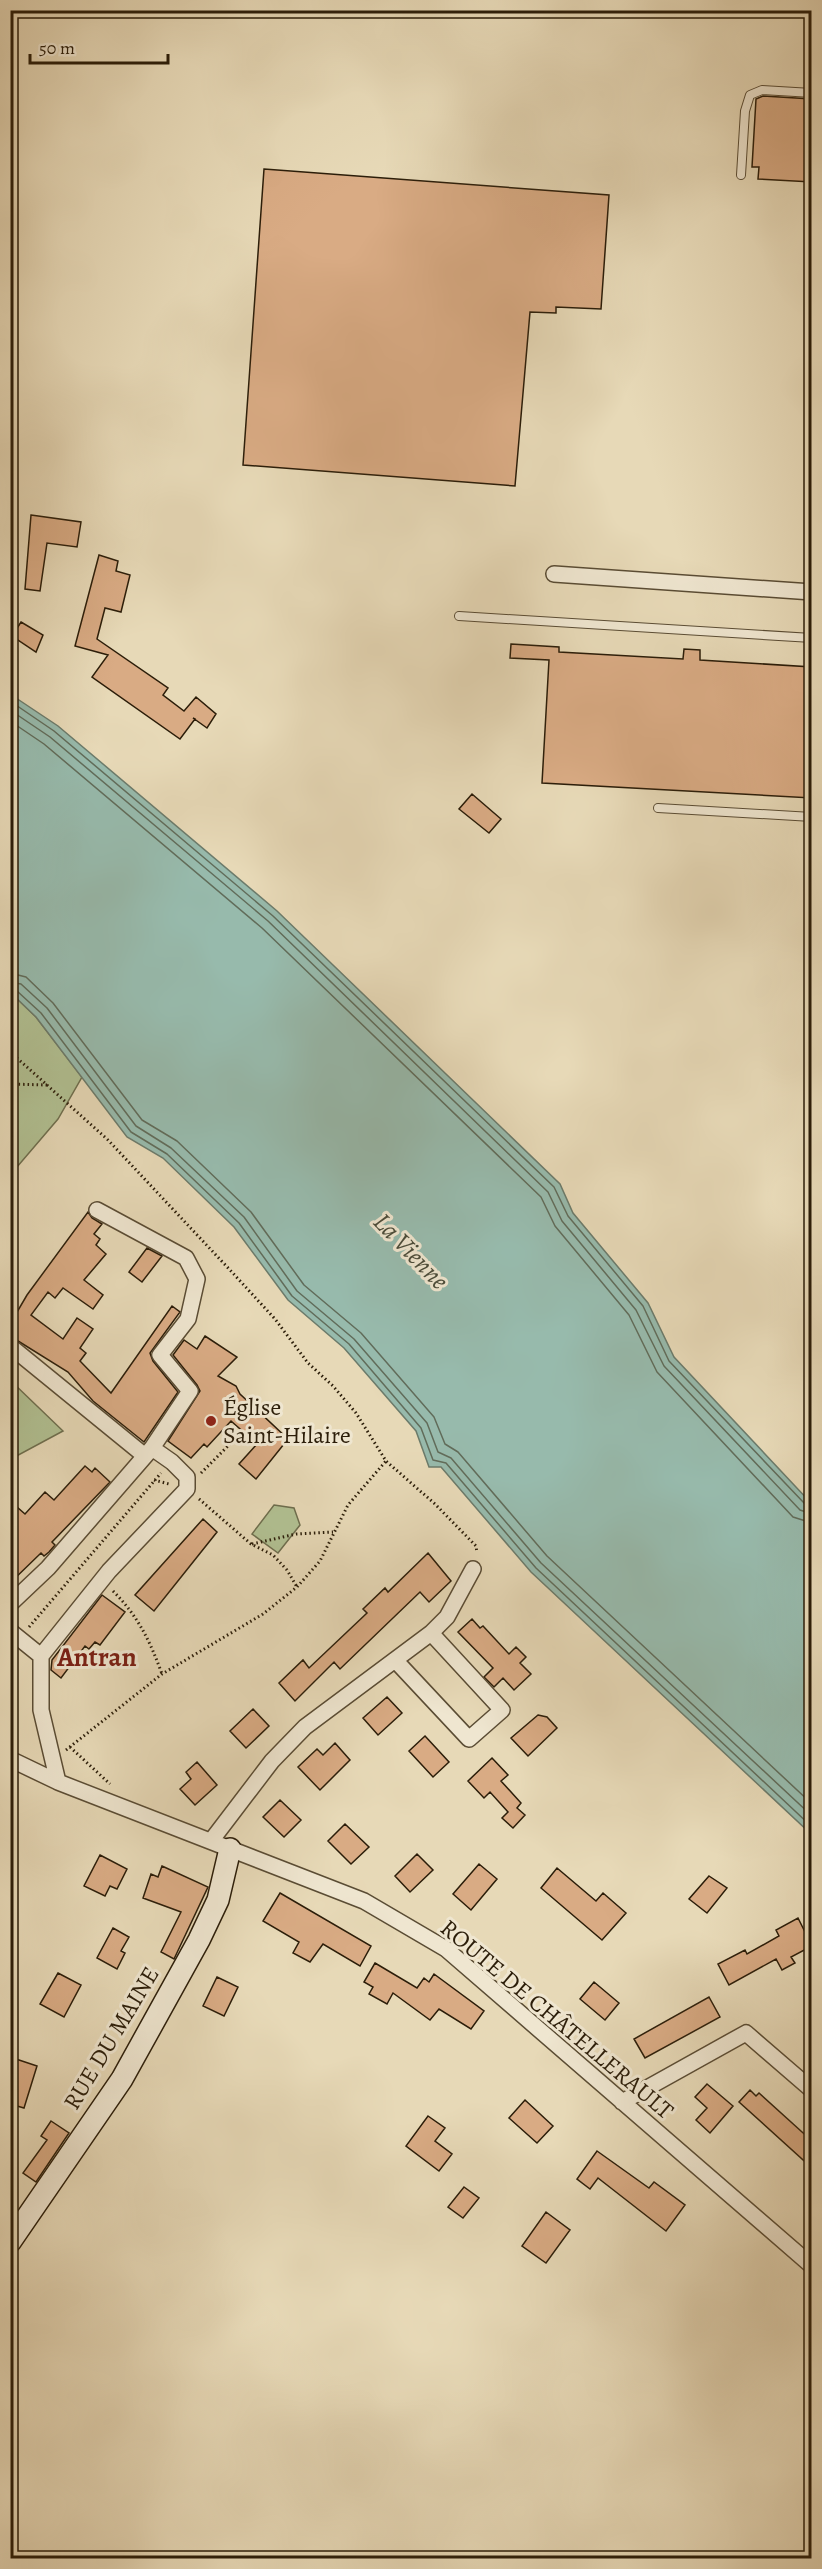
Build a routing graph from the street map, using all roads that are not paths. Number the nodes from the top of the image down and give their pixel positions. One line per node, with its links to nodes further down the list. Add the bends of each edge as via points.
1 (812, 93): 2 (lane, via 762,90 750,95)
2 (741, 175)
3 (554, 574): 4 (street)
4 (812, 592)
5 (459, 616): 6 (lane)
6 (812, 638)
7 (658, 808): 8 (lane)
8 (812, 817)
9 (97, 1210): 11 (street, via 186,1258 197,1279 188,1319 160,1355 190,1391)
10 (10, 1346): 11 (street)
11 (149, 1452): 13 (street, via 48,1568); 16 (street, via 172,1462 187,1483)
12 (473, 1569): 14 (street, via 447,1617)
13 (10, 1604)
14 (430, 1633): 17 (street); 17 (street, via 502,1710 469,1739)
15 (15, 1635): 16 (street)
16 (41, 1656): 19 (street, via 41,1710)
17 (396, 1661): 20 (street, via 304,1727 272,1761)
18 (10, 1759): 19 (street, ROUTE DE CHÂTELLERAULT)
19 (58, 1782): 20 (street, ROUTE DE CHÂTELLERAULT)
20 (221, 1845): 22 (street, ROUTE DE CHÂTELLERAULT, via 364,1900 446,1950); 23 (street, RUE DU MAINE, via 213,1910 122,2079)
21 (812, 2090): 22 (street, via 746,2033)
22 (622, 2102): 24 (street, ROUTE DE CHÂTELLERAULT)
23 (12, 2236)
24 (812, 2266)

